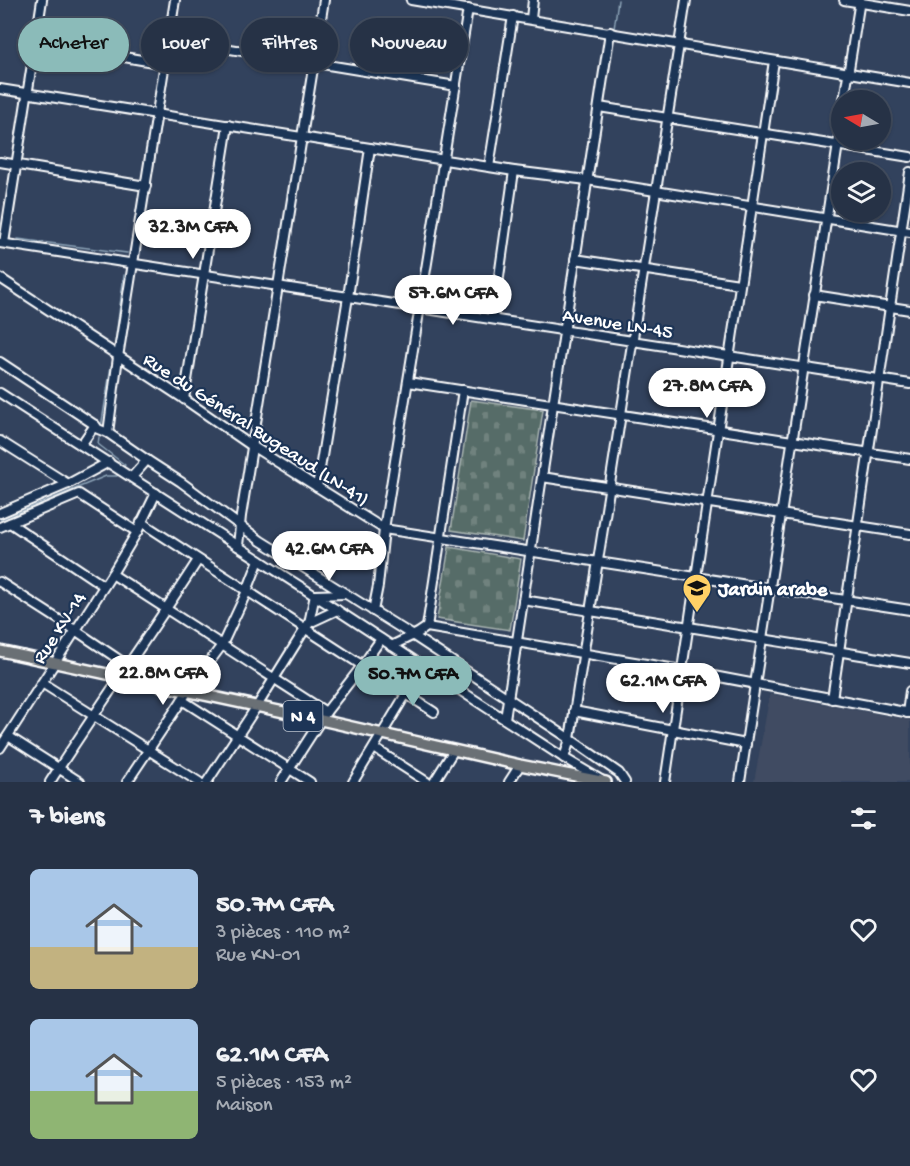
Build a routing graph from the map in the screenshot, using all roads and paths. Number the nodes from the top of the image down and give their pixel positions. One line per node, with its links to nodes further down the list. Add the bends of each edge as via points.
1 (42, 0): 12 (street)
2 (175, 0): 13 (street)
3 (324, 0): 14 (street)
4 (411, 0): 9 (street)
5 (533, 0): 15 (street)
6 (686, 0): 17 (street)
7 (844, 0): 8 (street)
8 (860, 1): 10 (street); 23 (street)
9 (468, 9): 11 (street); 25 (street)
10 (910, 11)
11 (513, 16): 15 (street); 43 (street)
12 (39, 18)
13 (172, 18)
14 (321, 18)
15 (531, 19): 16 (street)
16 (610, 32): 17 (street); 29 (street)
17 (678, 45): 18 (street); 31 (street)
18 (774, 61): 23 (street); 33 (street)
19 (338, 66): 25 (street)
20 (31, 72): 28 (street)
21 (164, 72): 30 (street)
22 (311, 72): 34 (street)
23 (848, 73): 24 (street); 27 (street)
24 (910, 83)
25 (456, 86): 40 (street)
26 (0, 89): 28 (street)
27 (845, 90)
28 (28, 94): 30 (street); 42 (street)
29 (598, 107): 31 (street); 46 (street)
30 (157, 114): 32 (street); 47 (street)
31 (667, 118): 33 (street); 48 (street)
32 (228, 125): 34 (street); 56 (street)
33 (763, 133): 35 (street); 49 (street)
34 (301, 137): 36 (street); 59 (street)
35 (831, 144)
36 (370, 148): 40 (street); 61 (street)
37 (836, 150): 50 (street)
38 (867, 150): 39 (street)
39 (910, 157)
40 (444, 160): 43 (street); 63 (street)
41 (0, 162): 42 (street)
42 (17, 165): 47 (street); 52 (street)
43 (489, 167): 44 (street)
44 (514, 171): 46 (street); 65 (street)
45 (910, 172): 51 (street)
46 (587, 180): 48 (street); 53 (street)
47 (146, 186): 54 (street)
48 (656, 191): 49 (street); 55 (street)
49 (752, 207): 50 (street); 58 (street)
50 (826, 219): 51 (street); 60 (street)
51 (906, 232): 62 (street)
52 (2, 243): 54 (street, Avenue LN-45)
53 (575, 259): 55 (street); 66 (street)
54 (133, 263): 56 (street, Avenue LN-45); 69 (street)
55 (643, 269): 58 (street); 67 (street)
56 (204, 274): 59 (street, Avenue LN-45); 77 (street)
57 (0, 278): 69 (street, Rue du Général Bugeaud (LN-41))
58 (739, 284): 68 (street)
59 (277, 286): 61 (street, Avenue LN-45); 86 (street)
60 (814, 296): 62 (street); 71 (street)
61 (348, 297): 63 (street, Avenue LN-45); 94 (street)
62 (890, 307): 64 (street); 72 (street)
63 (420, 308): 65 (street, Avenue LN-45); 73 (street)
64 (910, 310)
65 (492, 319): 66 (street, Avenue LN-45)
66 (564, 331): 67 (street, Avenue LN-45); 78 (street)
67 (632, 341): 68 (street, Avenue LN-45); 79 (street)
68 (729, 356): 71 (street, Avenue LN-45); 81 (street)
69 (118, 357): 77 (street, Rue du Général Bugeaud (LN-41)); 82 (street)
70 (0, 362): 80 (street)
71 (803, 368): 72 (street, Avenue LN-45); 84 (street)
72 (879, 380): 74 (street, Avenue LN-45); 87 (street)
73 (408, 382): 75 (street); 105 (street)
74 (910, 384)
75 (463, 390): 78 (street); 108 (street)
76 (0, 393): 85 (street)
77 (184, 399): 86 (street, Rue du Général Bugeaud (LN-41))
78 (553, 405): 79 (street); 92 (street)
79 (620, 415): 81 (street); 95 (street)
80 (95, 425): 82 (street); 85 (street)
81 (718, 430): 84 (street); 97 (street)
82 (108, 433): 89 (street)
83 (0, 441): 93 (street)
84 (792, 441): 87 (street); 99 (street)
85 (81, 445): 90 (street)
86 (252, 446): 94 (street, Rue du Général Bugeaud (LN-41)); 102 (street)
87 (868, 453): 88 (street); 103 (street)
88 (910, 459)
89 (147, 460): 91 (street); 102 (street)
90 (109, 462): 91 (street); 93 (street)
91 (132, 477): 96 (street)
92 (542, 477): 95 (street); 110 (street)
93 (68, 484): 98 (street)
94 (317, 487): 105 (street, Rue du Général Bugeaud (LN-41))
95 (609, 488): 97 (street); 113 (street)
96 (156, 492): 100 (street, Rue KV-14); 109 (street)
97 (707, 503): 99 (street); 115 (street)
98 (0, 513)
99 (781, 514): 103 (street); 118 (street)
100 (141, 522): 106 (street, Rue KV-14); 111 (street)
101 (10, 523): 104 (street); 106 (street, via 77,494); 117 (street)
102 (240, 524): 109 (street); 120 (street)
103 (857, 526): 107 (street); 123 (street)
104 (0, 527)
105 (384, 529): 108 (street, Rue du Général Bugeaud (LN-41)); 127 (street)
106 (137, 532): 114 (street, Rue KV-14)
107 (910, 534)
108 (441, 538): 110 (street, Rue du Général Bugeaud (LN-41)); 130 (street)
109 (238, 546): 112 (street)
110 (531, 552): 113 (street, Rue du Général Bugeaud (LN-41)); 122 (street)
111 (198, 560): 119 (street); 124 (street)
112 (259, 560): 119 (street); 121 (street)
113 (597, 562): 115 (street, Rue du Général Bugeaud (LN-41)); 128 (street)
114 (112, 574): 117 (street, Rue KV-14); 124 (street)
115 (696, 577): 118 (street, Rue du Général Bugeaud (LN-41)); 131 (street)
116 (0, 582): 132 (street)
117 (104, 586): 132 (street, Rue KV-14)
118 (770, 588): 123 (street, Rue du Général Bugeaud (LN-41)); 135 (street)
119 (247, 591): 129 (street); 137 (street)
120 (345, 594): 121 (street); 127 (street)
121 (315, 595): 125 (street); 129 (street)
122 (523, 600): 128 (street); 136 (street)
123 (846, 600): 126 (street, Rue du Général Bugeaud (LN-41)); 140 (street)
124 (166, 609): 137 (street); 144 (street)
125 (337, 609): 129 (street); 134 (street)
126 (910, 610)
127 (373, 611): 133 (street)
128 (590, 611): 131 (street); 141 (street)
129 (307, 626): 146 (street); 149 (street)
130 (427, 627): 133 (street); 136 (street)
131 (688, 627): 135 (street); 147 (street)
132 (75, 630): 142 (street, Rue KV-14); 144 (street)
133 (412, 635): 138 (street); 155 (street)
134 (381, 639): 138 (street); 146 (street)
135 (762, 639): 140 (street); 151 (street)
136 (517, 642): 141 (street); 155 (street)
137 (222, 645): 149 (street); 152 (street)
138 (391, 646): 145 (street)
139 (0, 651): 142 (main road, N 4)
140 (839, 651): 143 (street); 156 (street)
141 (583, 654): 147 (street); 159 (street)
142 (54, 662): 148 (main road, N 4); 150 (street, Rue KV-14)
143 (910, 663)
144 (127, 665): 148 (street)
145 (422, 665): 154 (street); 164 (street)
146 (362, 666): 154 (street); 163 (street)
147 (682, 670): 151 (street); 165 (street)
148 (120, 677): 152 (main road, N 4); 162 (street)
149 (274, 679): 158 (street); 163 (street)
150 (42, 683): 162 (street); 168 (street, Rue KV-14)
151 (755, 685): 156 (street); 170 (street)
152 (188, 691): 157 (street); 158 (main road, N 4)
153 (910, 691): 161 (street)
154 (406, 694): 160 (street); 166 (street)
155 (508, 699): 164 (street); 169 (street)
156 (832, 699): 161 (street)
157 (182, 700): 167 (street); 173 (street)
158 (257, 706): 163 (main road, N 4); 167 (street)
159 (574, 711): 165 (street); 169 (street)
160 (434, 712)
161 (908, 713)
162 (93, 715): 173 (street); 177 (street)
163 (323, 716): 166 (main road, N 4); 178 (street)
164 (505, 719): 175 (street)
165 (673, 729): 170 (street); 194 (street)
166 (381, 734): 172 (street); 174 (main road, N 4)
167 (237, 735): 178 (street); 184 (street)
168 (8, 736): 171 (street, Rue KV-14); 177 (street)
169 (570, 739): 175 (street); 193 (street, via 619,773)
170 (746, 744): 195 (street)
171 (0, 748)
172 (374, 748): 187 (street); 188 (street)
173 (147, 750): 182 (street); 183 (street)
174 (454, 750): 176 (main road, N 4); 189 (street)
175 (564, 758): 192 (street)
176 (520, 765): 179 (main road, N 4); 190 (street)
177 (59, 769): 180 (street); 181 (street)
178 (290, 769): 185 (street); 186 (street)
179 (557, 773): 191 (street); 192 (main road, N 4)
180 (50, 782)
181 (80, 782)
182 (127, 782)
183 (199, 782)
184 (207, 782)
185 (281, 782)
186 (310, 782)
187 (353, 782)
188 (427, 782)
189 (434, 782)
190 (509, 782)
191 (564, 782)
192 (605, 782)
193 (625, 782)
194 (664, 782)
195 (740, 782)

